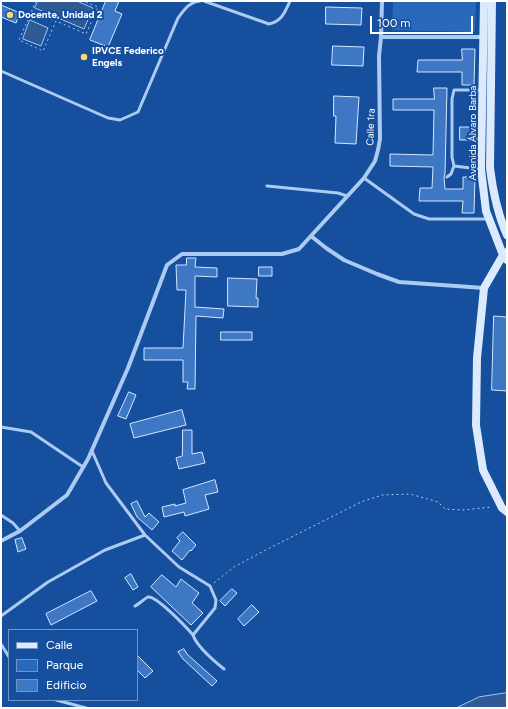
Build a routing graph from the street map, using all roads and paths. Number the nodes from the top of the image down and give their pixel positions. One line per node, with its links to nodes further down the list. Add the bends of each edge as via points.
1 (36, 1): 9 (path)
2 (84, 1): 10 (path, via 98,7 86,34)
3 (200, 1): 13 (lane, via 193,2 185,8 178,18 138,112 120,120 108,118)
4 (204, 1): 5 (lane, via 269,24 281,18)
5 (290, 1)
6 (382, 1): 11 (street, Calle 1ra)
7 (484, 1): 12 (main road, Avenida Álvaro Barba)
8 (492, 1): 12 (main road, Avenida Álvaro Barba)
9 (31, 11): 10 (path); 10 (path, via 19,40 43,51)
10 (56, 21)
11 (381, 37): 12 (street); 18 (street, Calle 1ra, via 380,139 374,161)
12 (488, 37): 14 (main road, Avenida Álvaro Barba); 22 (main road, Avenida Álvaro Barba, via 490,168 498,216)
13 (1, 71)
14 (482, 90): 15 (lane, via 454,90); 16 (main road, Avenida Álvaro Barba)
15 (454, 166): 16 (lane); 17 (lane)
16 (481, 170): 21 (main road, Avenida Álvaro Barba)
17 (447, 177)
18 (364, 178): 20 (street, Calle 1ra); 21 (lane, via 414,214 429,219)
19 (267, 186): 20 (lane)
20 (348, 196): 23 (street, Calle 1ra)
21 (489, 219): 24 (main road, Avenida Álvaro Barba)
22 (507, 235)
23 (311, 236): 25 (street, via 344,260 399,282); 27 (street, Calle 1ra, via 299,249 282,254 182,254 167,265 128,368)
24 (506, 256): 25 (main road)
25 (484, 288): 29 (main road, via 477,358 476,425 483,470)
26 (1, 426): 28 (lane, via 31,432)
27 (92, 450): 28 (street); 32 (lane, via 106,483)
28 (83, 467): 31 (street, via 67,495)
29 (504, 508): 34 (path, via 445,509 438,502 410,494 382,495 361,502 260,553 234,567)
30 (1, 515): 31 (lane)
31 (20, 531): 33 (street)
32 (145, 535): 34 (lane, via 179,567); 36 (lane, via 105,550 48,582)
33 (1, 541)
34 (210, 586): 37 (lane, via 216,600 215,608)
35 (135, 606): 37 (lane, via 152,597)
36 (1, 616)
37 (193, 635): 40 (lane, via 194,640)
38 (1, 644): 39 (lane)
39 (8, 655)
40 (224, 669)
41 (60, 701): 42 (lane)
42 (86, 708)

